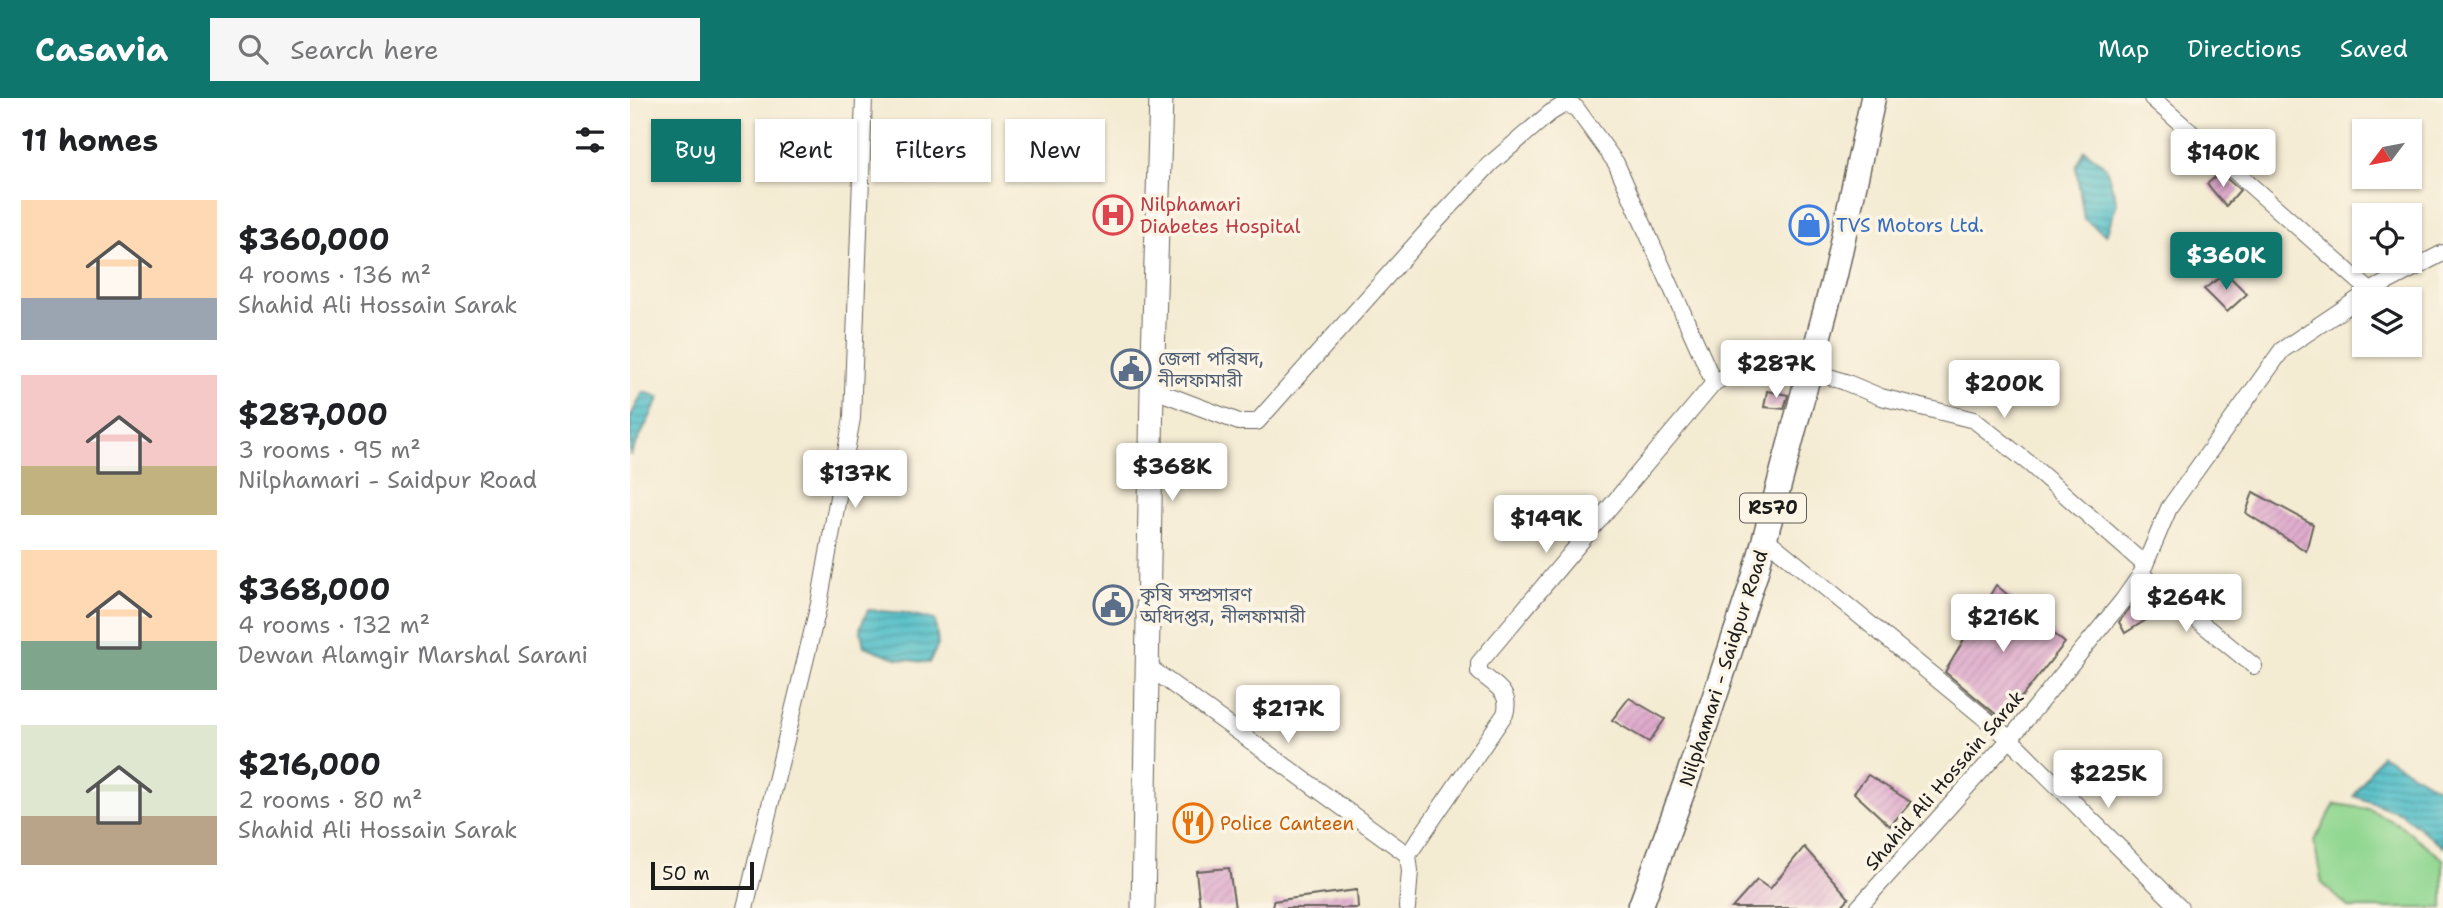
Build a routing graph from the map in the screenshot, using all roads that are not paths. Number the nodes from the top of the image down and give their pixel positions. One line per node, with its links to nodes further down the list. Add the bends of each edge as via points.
1 (864, 98): 18 (street, via 852,418 819,604)
2 (1161, 98): 11 (street)
3 (1873, 98): 9 (main road, Nilphamari - Saidpur Road / R570)
4 (2152, 98): 6 (street)
5 (2443, 253): 7 (street, Shahid Ali Hossain Sarak)
6 (2365, 287)
7 (2378, 287)
8 (2352, 303): 13 (street, Shahid Ali Hossain Sarak, via 2281,350 2169,508)
9 (1810, 370): 10 (street, via 1759,363); 12 (main road, Nilphamari - Saidpur Road / R570); 13 (street, via 1881,397 1975,420)
10 (1714, 383): 11 (street, via 1616,163 1576,108 1565,104 1490,164 1257,422 1239,422); 17 (street, via 1479,663 1479,672 1506,695 1505,713)
11 (1152, 389): 14 (street)
12 (1765, 538): 16 (street); 21 (main road, Nilphamari - Saidpur Road / R570, via 1689,774)
13 (2143, 570): 15 (street); 16 (street, Shahid Ali Hossain Sarak)
14 (1146, 665): 17 (street); 19 (street)
15 (2254, 666)
16 (2010, 739): 22 (street, Shahid Ali Hossain Sarak); 23 (street)
17 (1408, 855): 20 (street)
18 (745, 908)
19 (1143, 908)
20 (1407, 908)
21 (1640, 908)
22 (1858, 908)
23 (2180, 908)

